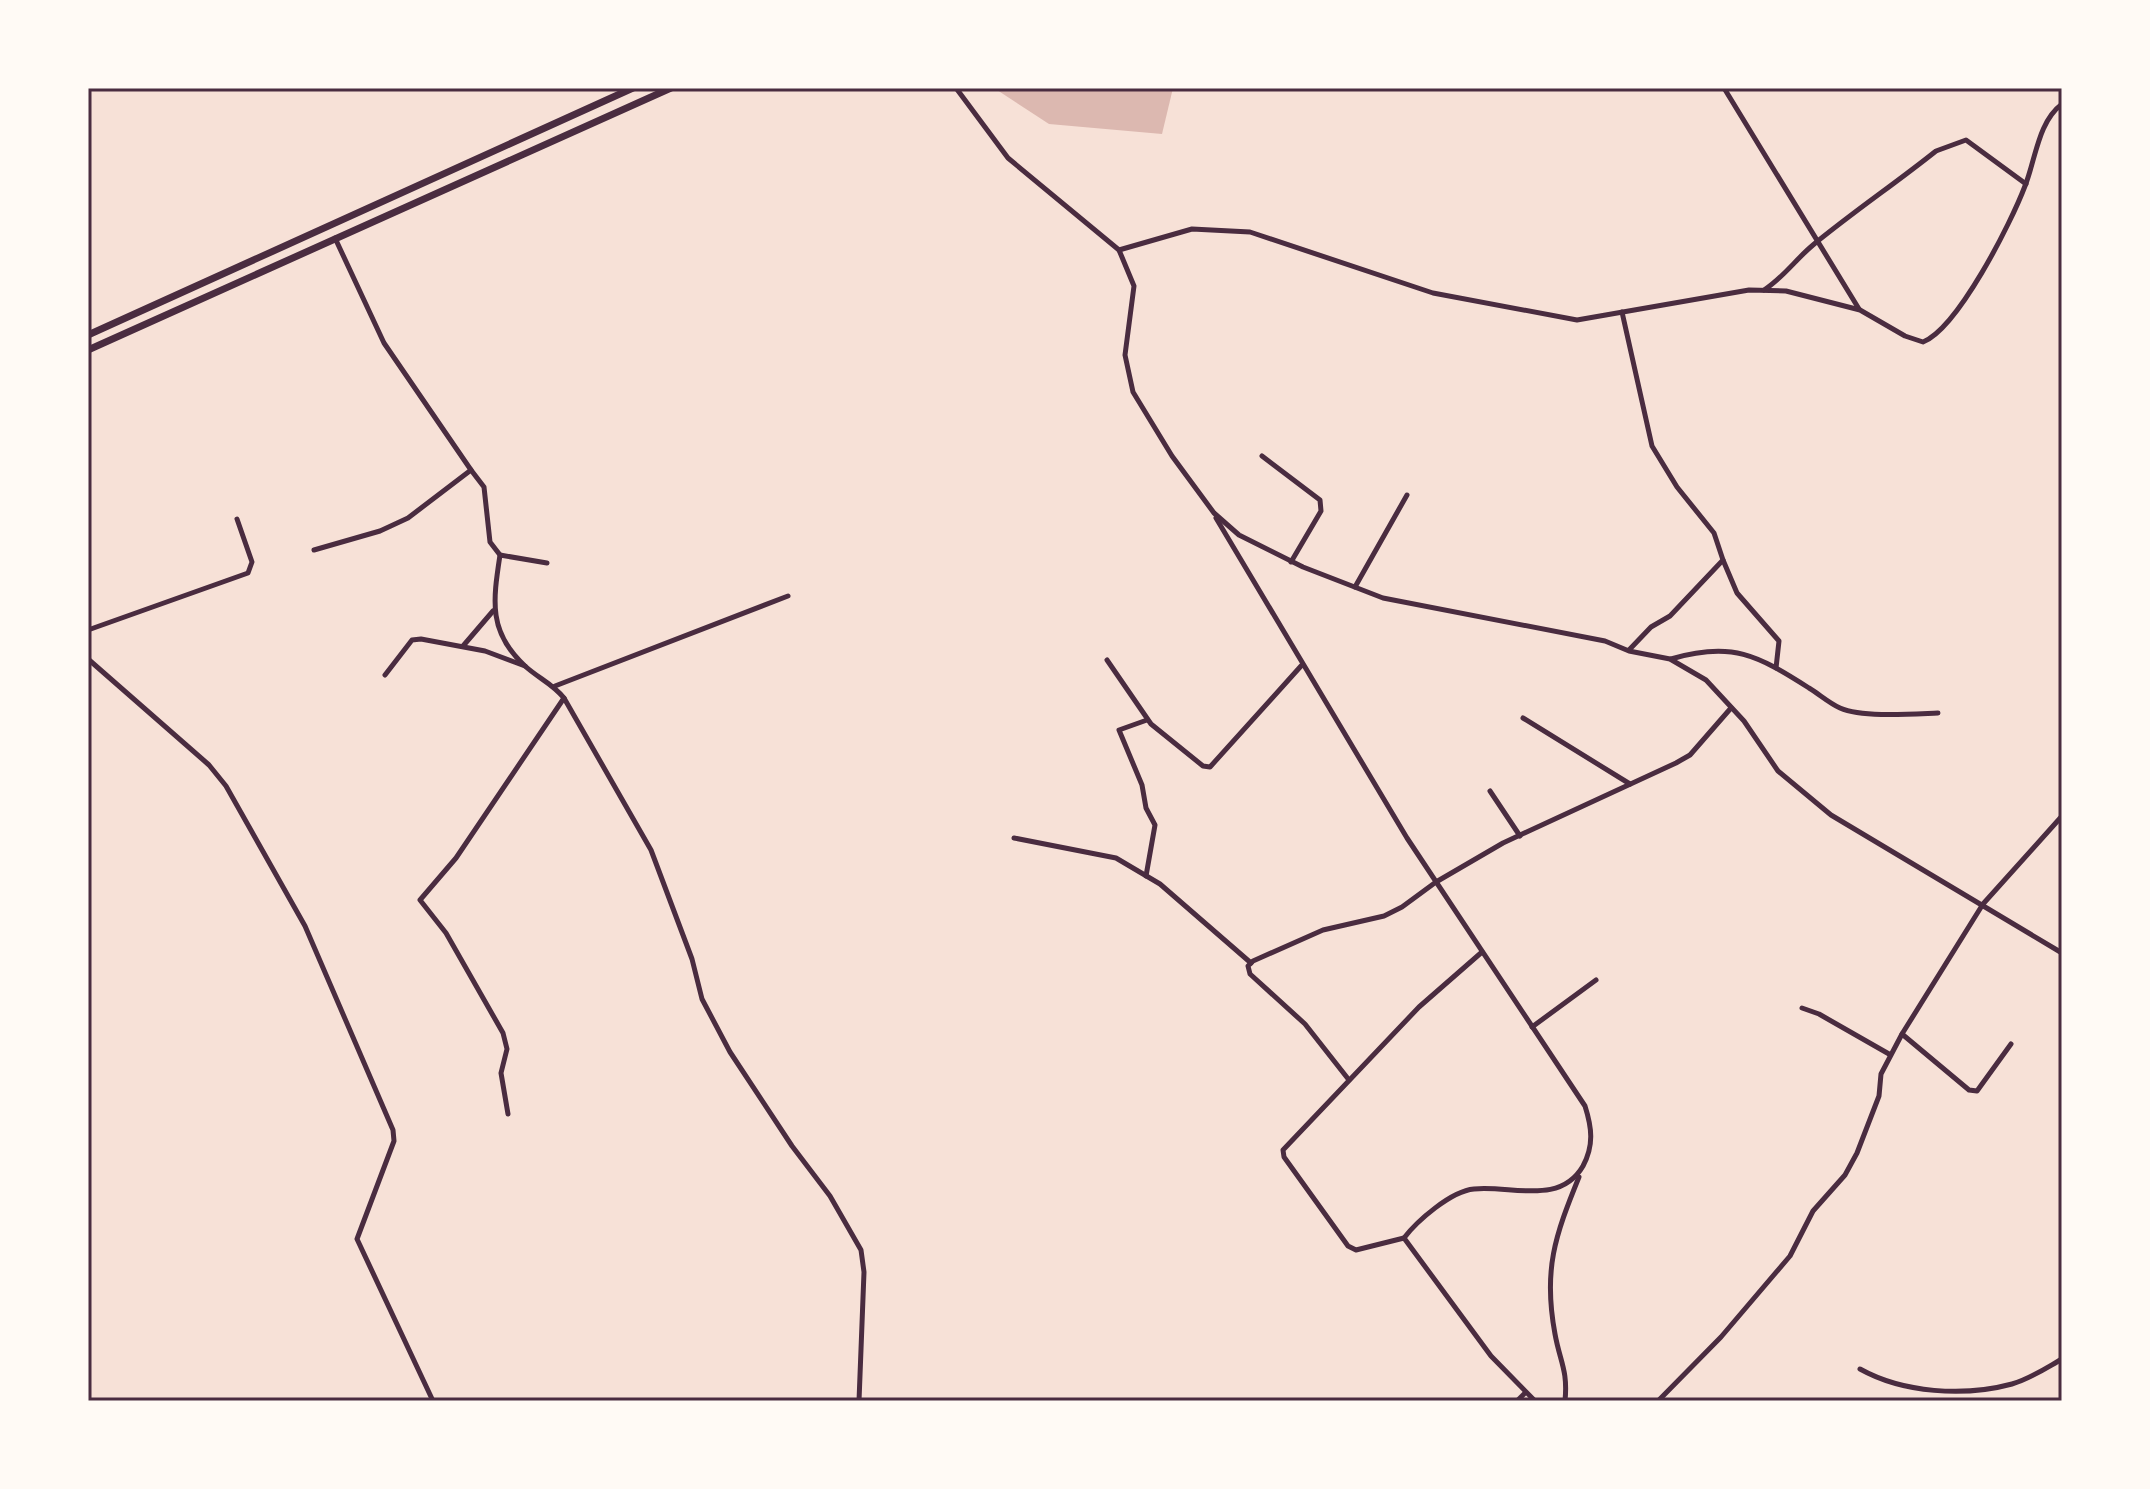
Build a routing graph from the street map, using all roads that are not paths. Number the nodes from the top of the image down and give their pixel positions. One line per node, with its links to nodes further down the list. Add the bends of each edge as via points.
1 (633, 88): 13 (main road)
2 (648, 88): 6 (main road)
3 (671, 88): 6 (main road)
4 (956, 88): 11 (street, via 1008,158)
5 (1724, 88): 10 (street)
6 (652, 97): 9 (main road)
7 (2062, 104): 8 (street, via 2050,113)
8 (2026, 184): 10 (street, via 1959,140 1936,151); 14 (street, via 1988,262 1938,336 1923,342 1905,336)
9 (335, 238): 16 (main road); 20 (street, via 384,343)
10 (1816, 242): 12 (street); 14 (street)
11 (1119, 250): 15 (street, via 1192,229 1250,232 1433,293 1577,320); 22 (street, via 1134,286 1125,355 1133,392)
12 (1763, 290): 14 (street); 15 (street)
13 (151, 307): 16 (main road); 17 (main road)
14 (1860, 310)
15 (1622, 312): 26 (street, via 1652,446 1714,533)
16 (156, 319): 18 (main road)
17 (88, 335)
18 (88, 350)
19 (1262, 456): 27 (street, via 1320,500 1321,511)
20 (471, 470): 24 (street, via 408,518); 25 (street, via 484,487 490,542)
21 (1407, 495): 29 (street)
22 (1214, 513): 27 (street, via 1239,535); 38 (street)
23 (237, 519): 32 (street, via 252,562 248,573)
24 (314, 550)
25 (500, 555): 28 (street); 31 (street)
26 (1723, 560): 34 (street); 40 (street, via 1737,593 1779,641)
27 (1291, 562): 29 (street)
28 (547, 563)
29 (1355, 587): 34 (street, via 1383,598 1605,641)
30 (788, 596): 42 (street)
31 (493, 611): 33 (street); 39 (street, via 498,630)
32 (88, 630)
33 (463, 646): 39 (street); 41 (street, via 412,640)
34 (1629, 651): 36 (street)
35 (88, 659): 72 (street, via 217,775 305,926 393,1130 394,1141 357,1239)
36 (1670, 659): 40 (street, via 1730,649); 44 (street, via 1706,680)
37 (1107, 660): 47 (street)
38 (1302, 666): 47 (street, via 1210,767); 54 (street)
39 (526, 667): 42 (street)
40 (1776, 668): 45 (street, via 1843,709)
41 (385, 675)
42 (555, 686): 43 (street)
43 (564, 698): 66 (street, via 456,858 420,900 446,933 503,1033 507,1049 501,1073); 73 (street, via 651,850 702,999 730,1052 861,1250)
44 (1731, 708): 48 (street, via 1690,755); 55 (street, via 1778,771 1831,815)
45 (1938, 713)
46 (1523, 718): 48 (street)
47 (1147, 720): 53 (street, via 1119,730 1155,825)
48 (1630, 784): 51 (street)
49 (1490, 791): 51 (street)
50 (2062, 816): 55 (street)
51 (1520, 836): 54 (street)
52 (1014, 838): 53 (street, via 1116,858)
53 (1146, 876): 58 (street)
54 (1436, 882): 56 (street); 58 (street, via 1384,916 1323,930)
55 (1983, 904): 57 (street); 62 (street)
56 (1482, 952): 61 (street); 65 (street, via 1450,977)
57 (2062, 953)
58 (1251, 963): 65 (street, via 1250,974 1305,1024)
59 (1596, 980): 61 (street)
60 (1802, 1008): 64 (street)
61 (1532, 1027): 67 (street, via 1585,1106 1592,1142)
62 (1902, 1034): 63 (street, via 1969,1090 1977,1091); 64 (street)
63 (2011, 1044)
64 (1889, 1055): 77 (street, via 1879,1096 1845,1175 1813,1211 1772,1280)
65 (1349, 1080): 68 (street, via 1283,1150 1284,1157 1348,1246 1356,1250)
66 (508, 1114)
67 (1585, 1161): 68 (street, via 1576,1177 1543,1191 1472,1188); 76 (street, via 1551,1254 1555,1337 1567,1371)
68 (1404, 1238): 71 (street, via 1491,1356)
69 (2062, 1359): 70 (street, via 2011,1384 1972,1388 1897,1386)
70 (1860, 1369)
71 (1525, 1393): 74 (street); 75 (street)
72 (433, 1401)
73 (859, 1401)
74 (1517, 1401)
75 (1535, 1401)
76 (1565, 1401)
77 (1658, 1401)

